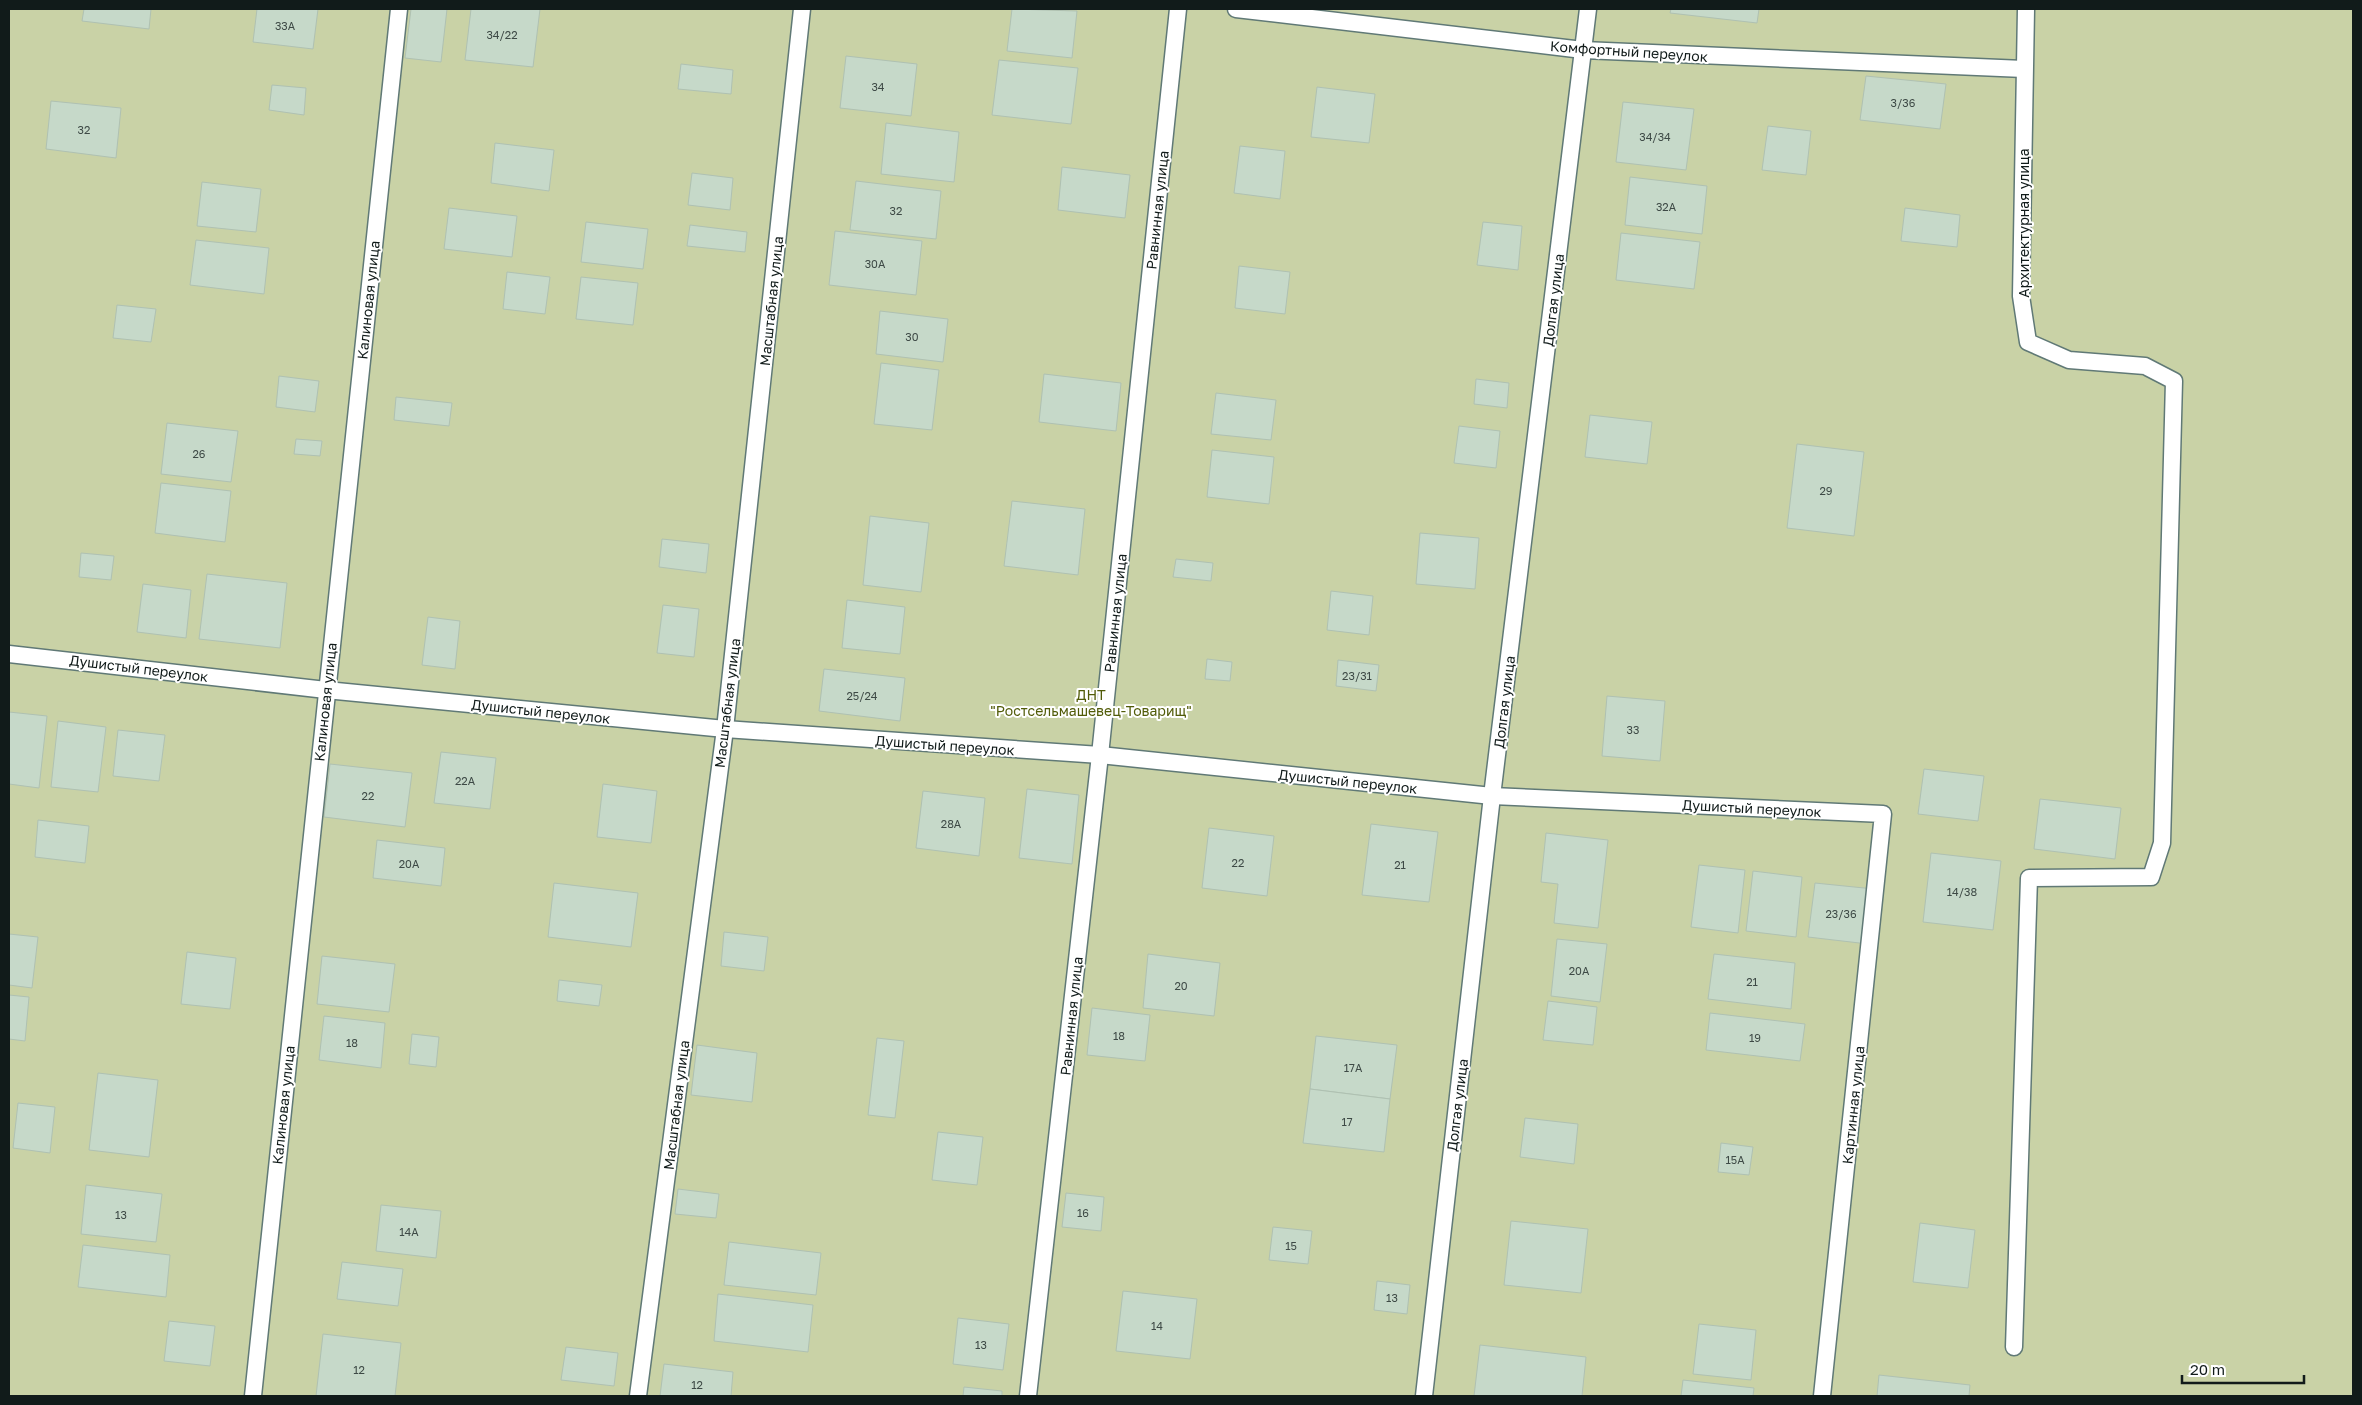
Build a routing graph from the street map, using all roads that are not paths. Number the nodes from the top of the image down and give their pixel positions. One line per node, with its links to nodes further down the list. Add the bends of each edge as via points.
1 (398, 9): 10 (lane, Калиновая улица)
2 (802, 9): 11 (lane, Масштабная улица)
3 (1178, 9): 12 (lane, Равнинная улица)
4 (1236, 9): 7 (lane, Комфортный переулок)
5 (1588, 9): 7 (lane, Долгая улица)
6 (2026, 9): 8 (lane, Архитектурная улица)
7 (1583, 50): 8 (lane, Комфортный переулок); 13 (lane, Долгая улица)
8 (2024, 69): 15 (lane, Архитектурная улица, via 2021,296 2028,342 2069,360 2145,366 2174,381 2162,844 2151,877 2029,878)
9 (9, 654): 10 (lane, Душистый переулок)
10 (326, 690): 11 (lane, Душистый переулок); 16 (lane, Калиновая улица)
11 (725, 729): 12 (lane, Душистый переулок); 17 (lane, Масштабная улица)
12 (1100, 756): 13 (lane, Душистый переулок); 18 (lane, Равнинная улица)
13 (1492, 796): 14 (lane, Душистый переулок); 19 (lane, Долгая улица)
14 (1883, 814): 20 (lane, Картинная улица)
15 (2014, 1347)
16 (254, 1396)
17 (638, 1396)
18 (1028, 1396)
19 (1424, 1396)
20 (1822, 1396)

